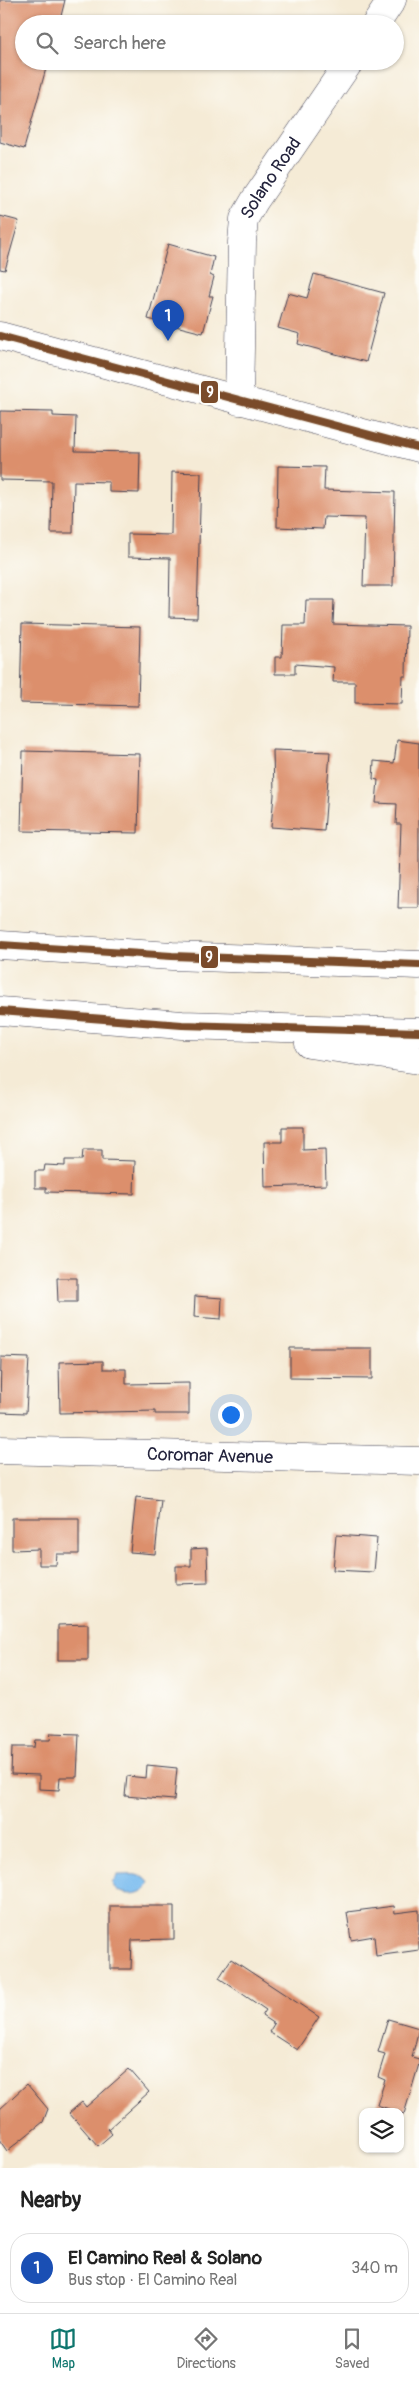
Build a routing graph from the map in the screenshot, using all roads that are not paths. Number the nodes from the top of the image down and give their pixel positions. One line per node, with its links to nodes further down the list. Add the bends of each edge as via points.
1 (392, 0): 2 (main road)
2 (382, 15)
3 (344, 70): 5 (main road, Solano Road, via 244,219)
4 (0, 336): 5 (main road)
5 (239, 401): 6 (main road)
6 (419, 448)
7 (0, 945): 8 (main road, via 172,956)
8 (419, 965)
9 (0, 1011): 10 (main road)
10 (182, 1025): 11 (main road); 12 (main road)
11 (419, 1032)
12 (419, 1060)
13 (0, 1450): 14 (main road, Coromar Avenue)
14 (419, 1461)

